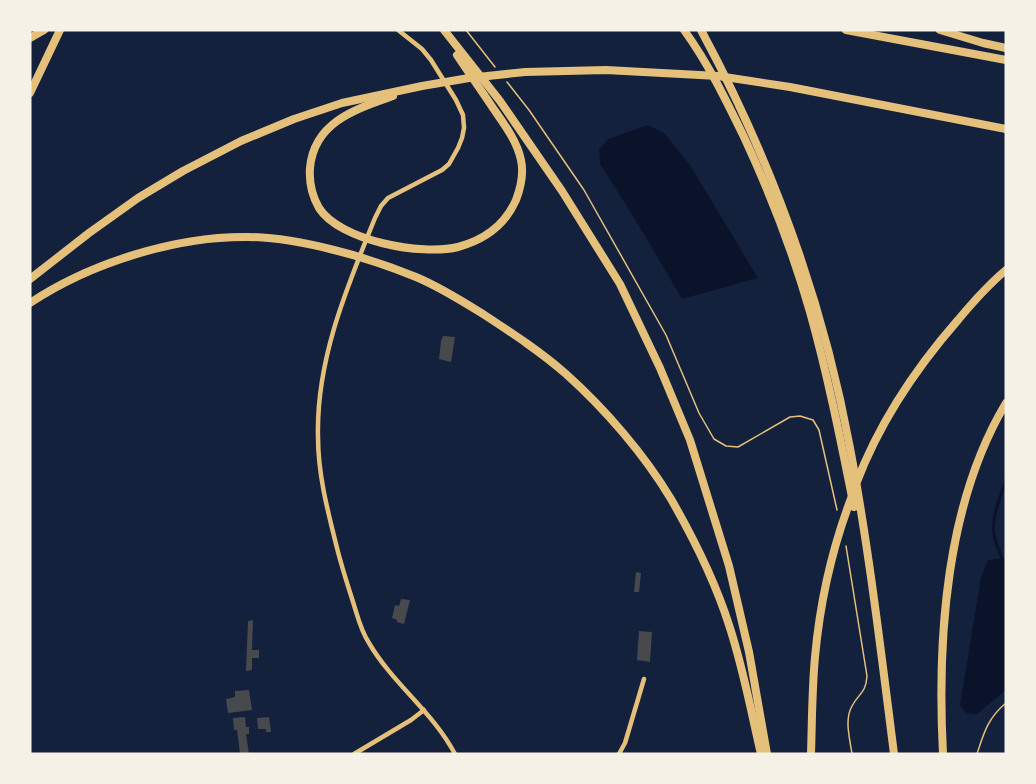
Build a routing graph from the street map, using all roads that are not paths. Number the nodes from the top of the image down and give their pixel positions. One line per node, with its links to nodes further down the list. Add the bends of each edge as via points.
1 (44, 30): 9 (highway)
2 (60, 30): 13 (highway)
3 (398, 30): 21 (street, via 431,60 456,100 464,128 449,164 388,198 375,218 332,337 319,403 319,464 342,568 364,634 386,669)
4 (442, 30): 12 (highway, via 508,130 522,168 518,195 505,219 482,238 460,247 421,249 378,242 347,230 320,209 309,179 314,149 335,122 362,107); 26 (highway, via 500,101 562,191 620,284 660,368 690,440 729,566)
5 (684, 30): 19 (highway, via 721,91 758,166 795,264 824,369)
6 (701, 30): 19 (highway, via 741,110 799,251 842,409)
7 (846, 30): 11 (highway)
8 (940, 30): 10 (highway)
9 (30, 38)
10 (1006, 48)
11 (1006, 60)
12 (426, 85): 14 (highway, via 525,72 606,70 728,77); 16 (highway, via 342,103 241,141 138,198)
13 (30, 93)
14 (1006, 129)
15 (1006, 270): 27 (highway, via 975,300 911,379 858,478 835,545 820,616)
16 (30, 279)
17 (30, 303): 25 (highway, via 126,257 175,244 249,237 305,243 370,260 419,278 461,300 566,374 634,447 671,499 692,537 729,625)
18 (1006, 403): 29 (highway, via 977,465 954,547 943,650)
19 (873, 589): 28 (highway)
20 (644, 679): 24 (street)
21 (424, 710): 22 (street); 23 (street)
22 (354, 754)
23 (455, 754)
24 (619, 754)
25 (761, 754)
26 (767, 754)
27 (811, 754)
28 (894, 754)
29 (943, 754)

